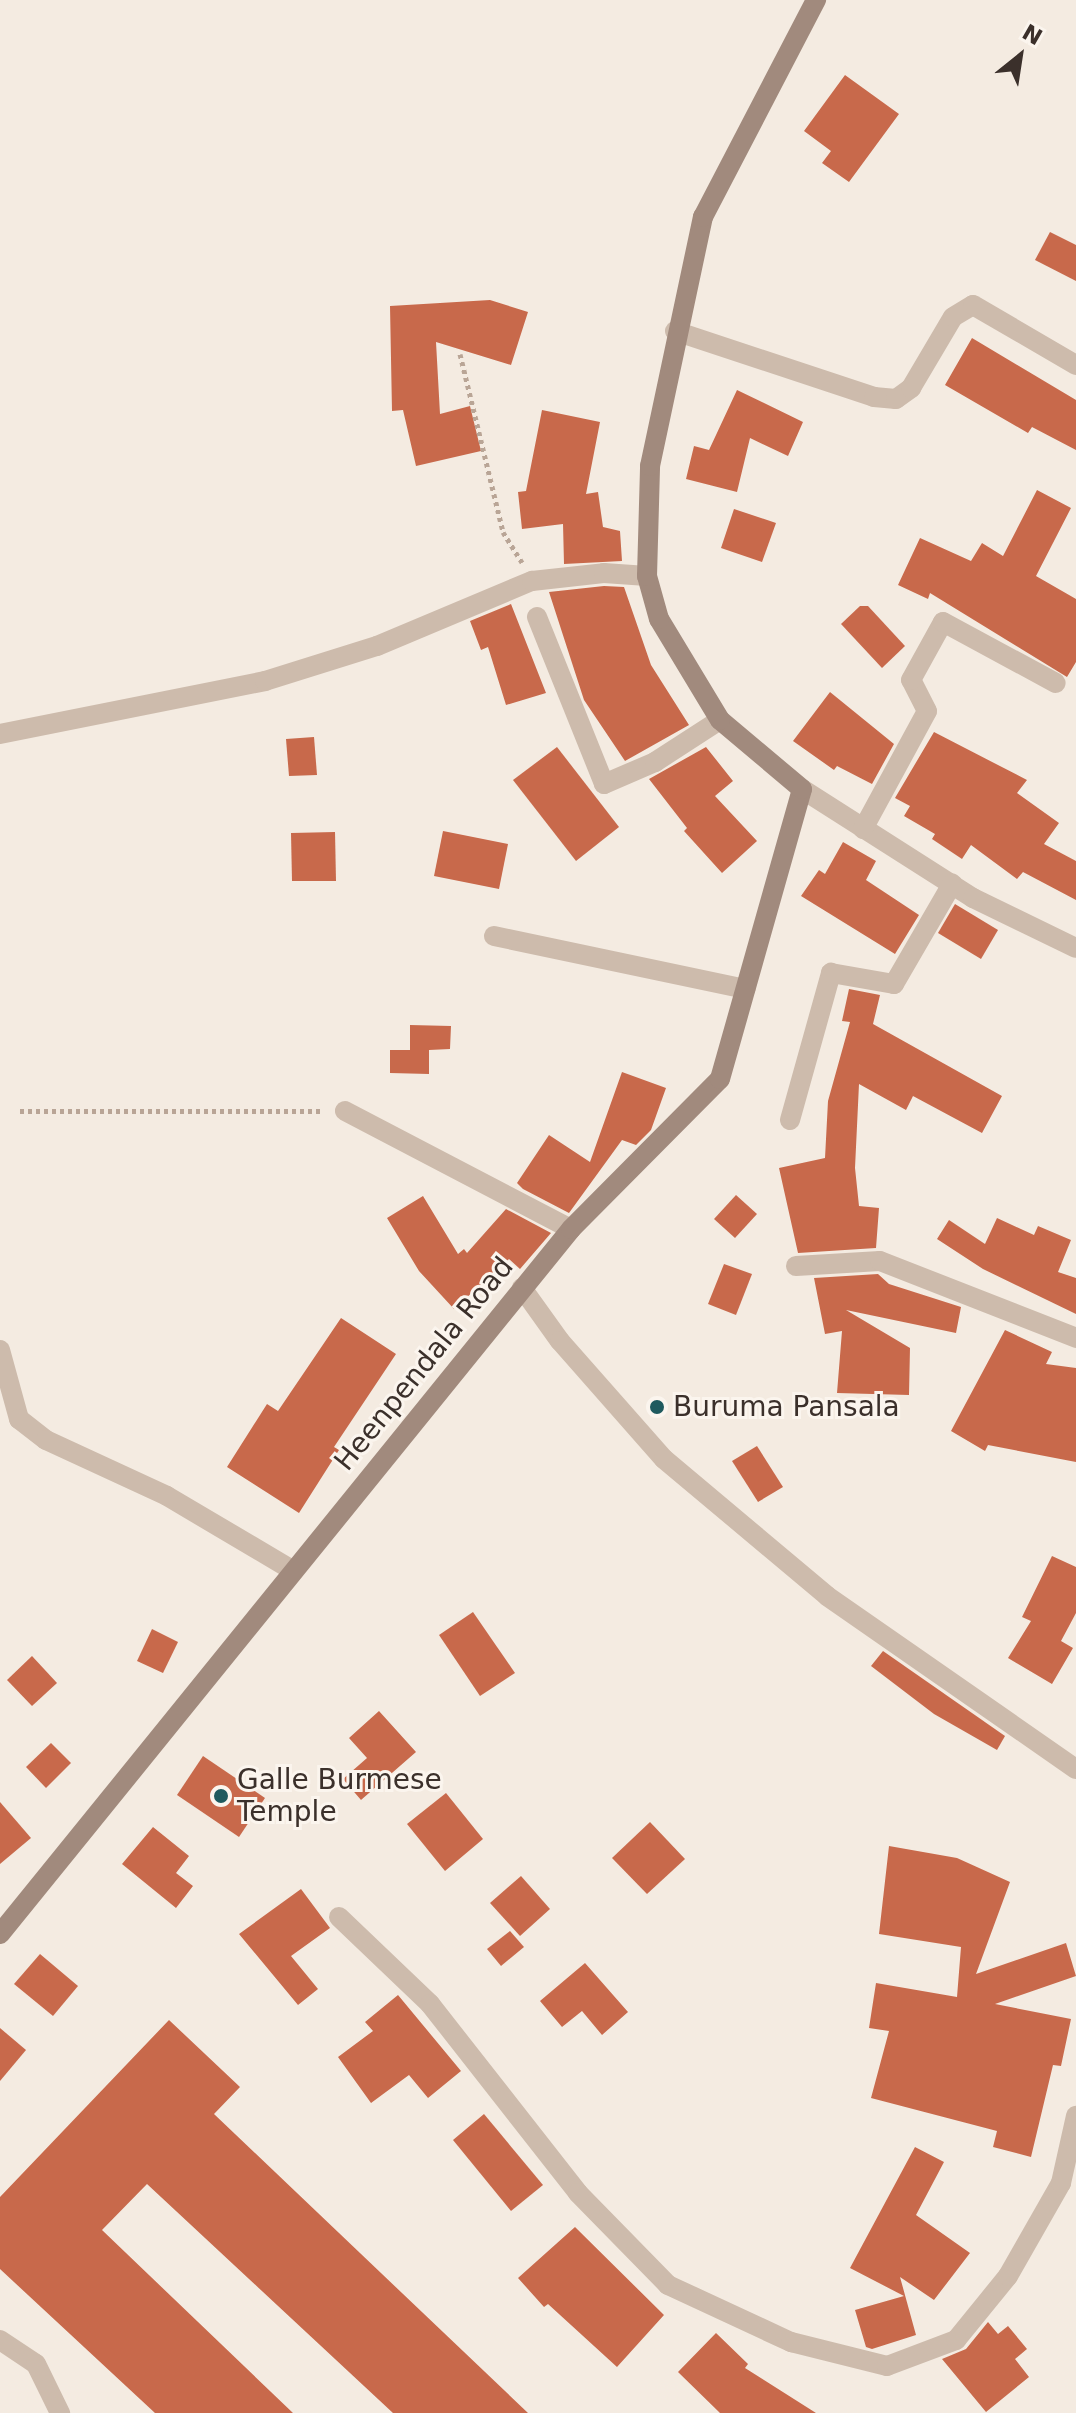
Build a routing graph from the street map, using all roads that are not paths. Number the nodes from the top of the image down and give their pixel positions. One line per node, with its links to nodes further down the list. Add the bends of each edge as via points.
1 (816, 0): 2 (street, via 703,217)
2 (675, 331): 3 (street, via 874,397 896,399 911,388 953,317 973,305); 4 (street, via 650,466)
3 (1076, 365)
4 (647, 576): 7 (street, via 659,619); 8 (street, via 604,573 532,581 377,646 265,681)
5 (537, 617): 7 (street, via 604,784 655,762)
6 (1056, 683): 10 (street, via 943,622 911,680 927,711)
7 (720, 720): 9 (street)
8 (0, 734)
9 (802, 789): 10 (street); 14 (street, Heenpendala Road)
10 (863, 829): 11 (street)
11 (952, 884): 13 (street); 16 (street, via 894,984 831,973)
12 (494, 936): 14 (street)
13 (1076, 948)
14 (745, 989): 17 (street, Heenpendala Road, via 720,1079)
15 (345, 1111): 17 (street)
16 (790, 1120)
17 (571, 1229): 19 (street, Heenpendala Road)
18 (796, 1266): 20 (street, via 880,1261)
19 (522, 1288): 22 (street, Heenpendala Road); 23 (street, via 560,1341 664,1459 827,1596)
20 (1076, 1338)
21 (0, 1350): 22 (street, via 19,1419 46,1440 167,1496)
22 (292, 1570): 25 (street, Heenpendala Road, via 61,1865)
23 (1076, 1769)
24 (339, 1917): 26 (street, via 430,2004 578,2193 668,2285 791,2342 887,2366 956,2340 1008,2276 1061,2183)
25 (0, 1934)
26 (1076, 2116)
27 (0, 2340): 28 (street, via 36,2364)
28 (60, 2413)

